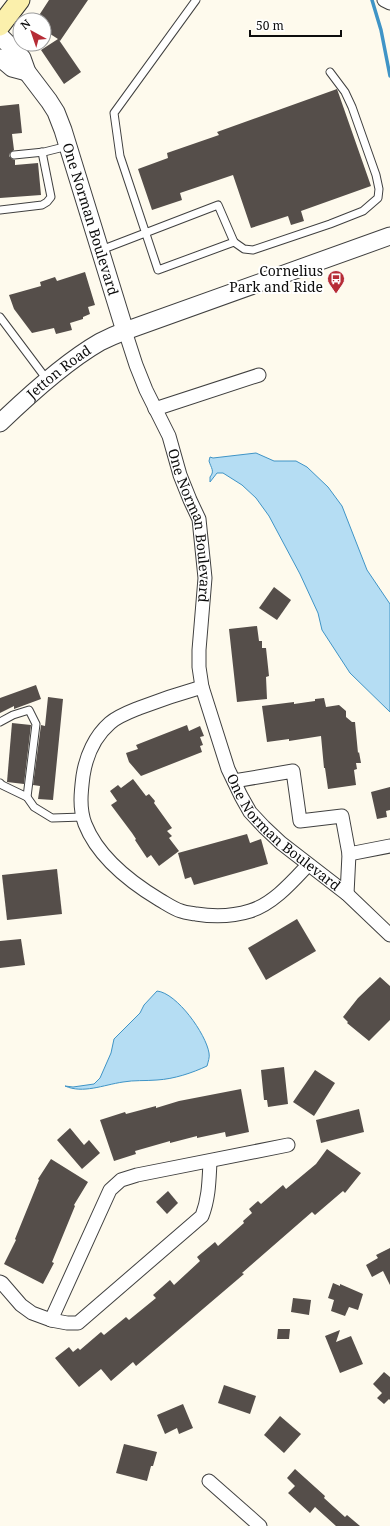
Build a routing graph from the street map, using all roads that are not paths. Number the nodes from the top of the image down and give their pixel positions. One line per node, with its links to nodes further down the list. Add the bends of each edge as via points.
1 (20, 0): 5 (main road)
2 (196, 0): 14 (lane, via 114,113 120,156)
3 (384, 0): 4 (street)
4 (390, 3)
5 (0, 26)
6 (0, 36): 8 (street, One Norman Boulevard, via 22,58)
7 (0, 58): 8 (street, One Norman Boulevard, via 12,68)
8 (27, 72): 10 (street, One Norman Boulevard, via 56,112)
9 (330, 72): 16 (lane, via 345,92 352,107 376,175 378,198 363,211 253,250 244,249)
10 (68, 146): 11 (lane); 17 (street, One Norman Boulevard)
11 (42, 152): 12 (lane); 13 (lane, via 50,197 47,202 42,205)
12 (14, 155)
13 (0, 210)
14 (146, 233): 16 (lane, via 218,205); 16 (lane, via 158,270); 17 (lane)
15 (390, 236): 19 (street, Jetton Road)
16 (234, 242)
17 (101, 250): 19 (street, One Norman Boulevard)
18 (0, 317): 21 (lane)
19 (126, 331): 21 (street, Jetton Road, via 94,346); 22 (street, One Norman Boulevard, via 136,365)
20 (259, 375): 22 (street)
21 (48, 381): 23 (street, Jetton Road)
22 (154, 409): 24 (street, One Norman Boulevard, via 170,436 180,475 199,519 205,578 198,650)
23 (0, 423)
24 (202, 687): 26 (street, One Norman Boulevard); 29 (street, via 125,714 110,722 98,735 84,768 81,791)
25 (0, 722): 28 (lane, via 29,710 36,724)
26 (234, 781): 31 (street, via 293,771 300,821 342,816); 32 (street, One Norman Boulevard, via 250,812)
27 (0, 783): 28 (lane)
28 (27, 796): 29 (lane, via 34,807 52,818)
29 (83, 816): 32 (street, via 92,839 103,854 148,892 182,912 214,917 251,911 275,897)
30 (390, 846): 31 (street)
31 (349, 854): 33 (street)
32 (308, 865): 33 (street, One Norman Boulevard)
33 (347, 894): 34 (street, One Norman Boulevard)
34 (390, 935)
35 (288, 1145): 36 (street)
36 (210, 1162): 38 (street, via 208,1195 202,1216 78,1322); 38 (street, via 137,1175 121,1180 110,1190)
37 (0, 1282): 38 (street, via 21,1305 32,1313)
38 (51, 1320)
39 (209, 1481): 40 (street)
40 (260, 1526)

